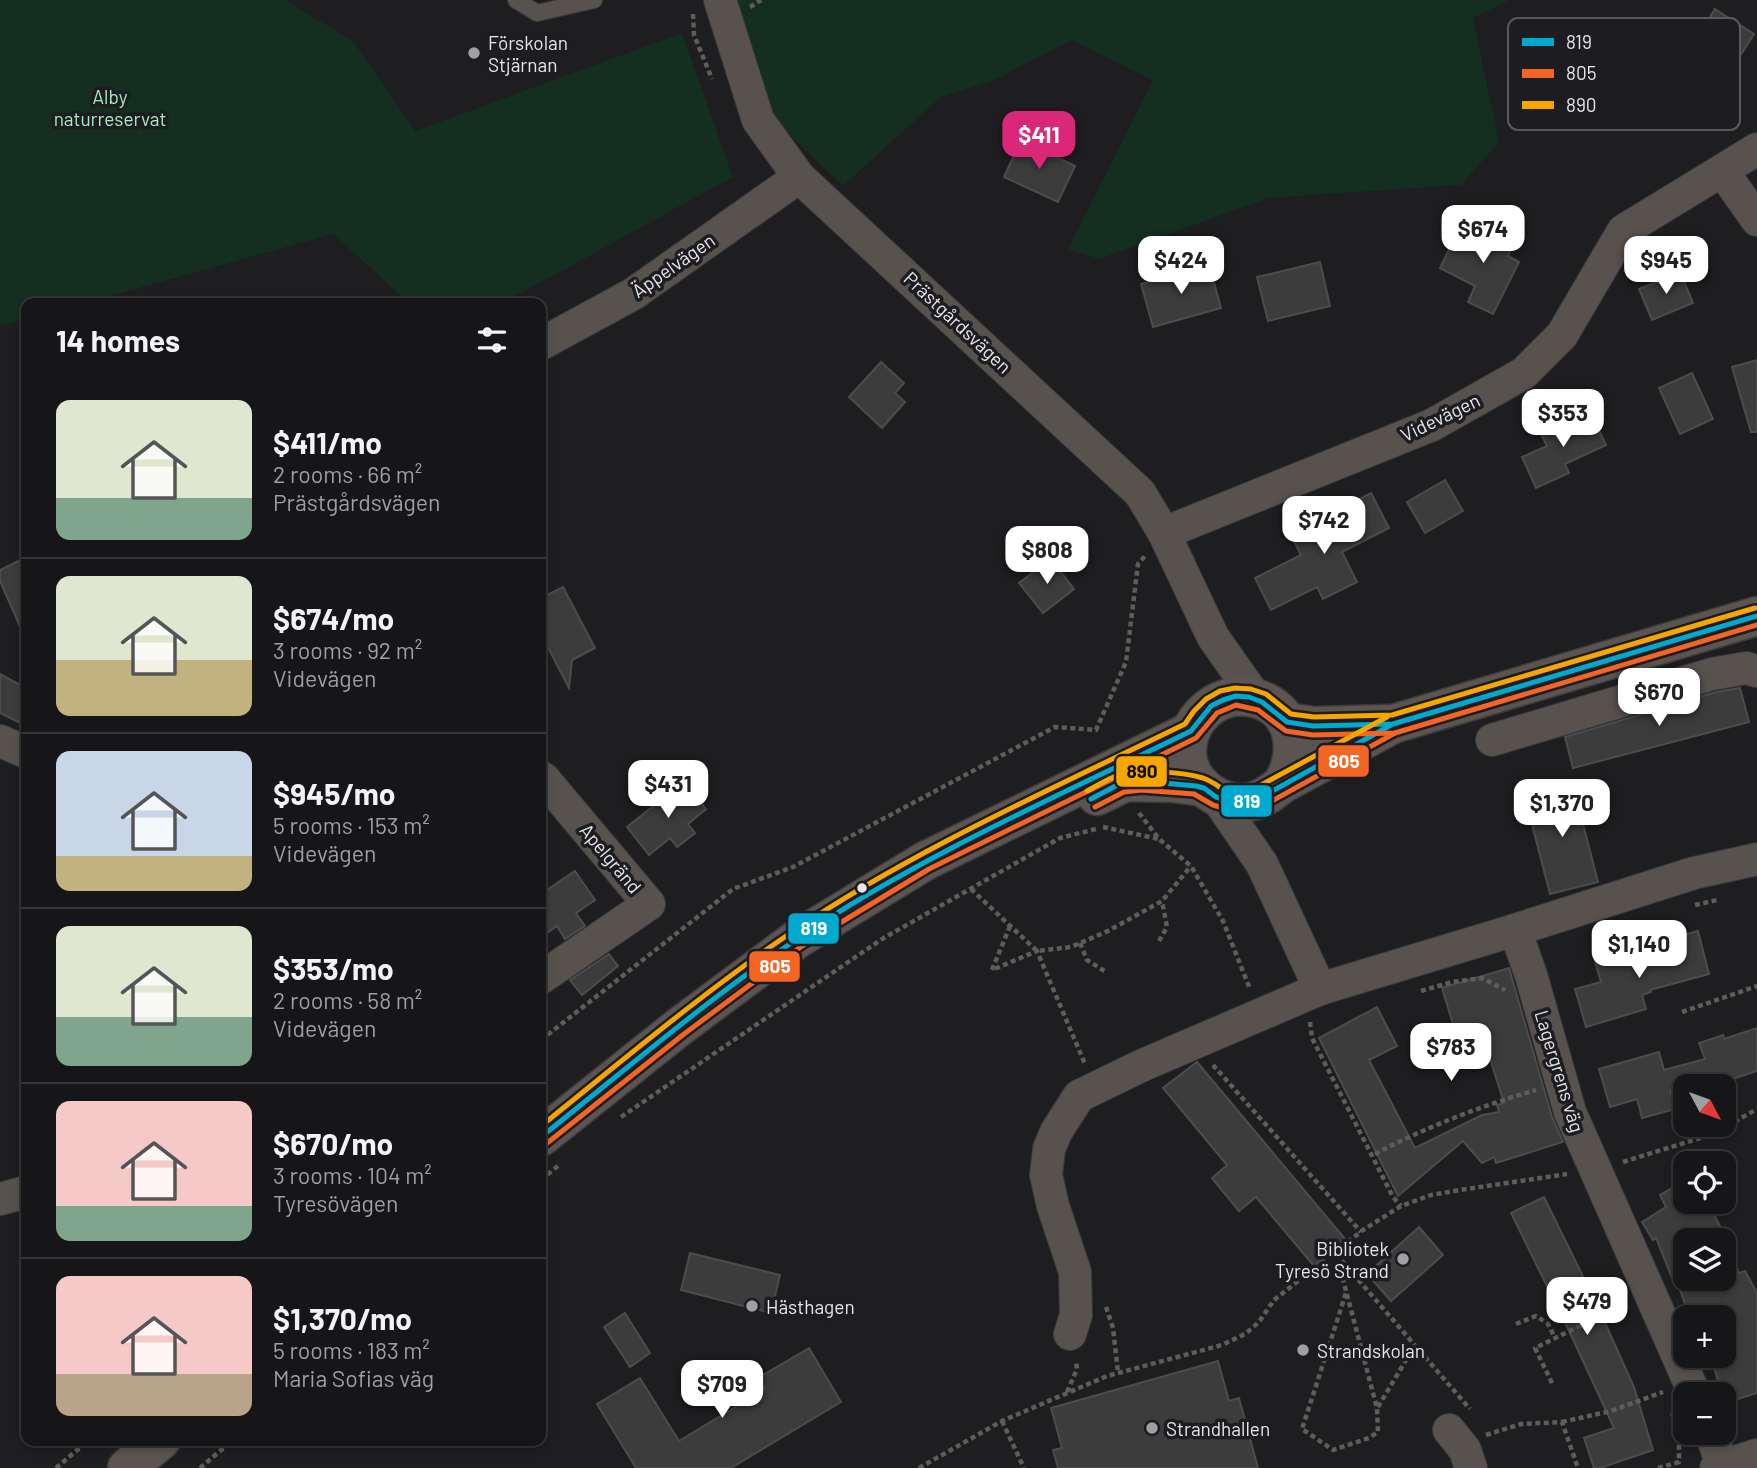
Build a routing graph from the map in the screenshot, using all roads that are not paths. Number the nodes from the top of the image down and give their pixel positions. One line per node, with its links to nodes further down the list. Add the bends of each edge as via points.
1 (516, 0): 2 (lane, via 537,13)
2 (594, 0)
3 (720, 0): 6 (street, Prästgårdsvägen, via 758,120)
4 (1757, 149): 5 (street, Videvägen)
5 (1723, 172): 7 (street); 9 (street, Videvägen, via 1623,231 1562,335 1524,373 1432,425)
6 (799, 177): 8 (street, Äppelvägen, via 633,294); 9 (street, Prästgårdsvägen, via 1140,493)
7 (1757, 220)
8 (546, 341)
9 (1164, 533): 11 (street, Prästgårdsvägen)
10 (1757, 617): 16 (main road)
11 (1213, 637): 13 (street, Prästgårdsvägen); 14 (street, Prästgårdsvägen, via 1215,681)
12 (1757, 671): 17 (street, via 1746,668 1712,674)
13 (1256, 698): 14 (main road, via 1226,698); 15 (main road, via 1275,708)
14 (1201, 718): 22 (main road, via 1188,755 1192,771); 28 (main road, via 925,861 797,939)
15 (1287, 722): 16 (main road, via 1313,726); 21 (main road, via 1294,752 1290,771)
16 (1393, 724): 21 (main road)
17 (1492, 740)
18 (0, 741): 19 (street)
19 (21, 750)
20 (546, 781): 26 (street, Apelgränd, via 649,904)
21 (1275, 790): 22 (main road, via 1253,802 1236,803); 24 (street, via 1260,845)
22 (1210, 792): 24 (street); 28 (main road, via 1174,783 1126,782 936,876)
23 (1757, 859): 25 (street, via 1694,873)
24 (1262, 864): 27 (street)
25 (1515, 930): 27 (street); 33 (street, Lagergrens väg, via 1570,1112)
26 (546, 975)
27 (1320, 989): 32 (street, via 1079,1096 1056,1132 1046,1175 1075,1272 1076,1315)
28 (679, 1027): 29 (main road)
29 (551, 1150)
30 (21, 1193): 31 (street)
31 (0, 1199)
32 (1070, 1334)
33 (1689, 1382)
34 (1467, 1422): 40 (street, via 1465,1450)
35 (1715, 1445): 38 (street)
36 (154, 1446): 39 (main road)
37 (1757, 1455): 38 (street)
38 (1721, 1467)
39 (127, 1468)
40 (1471, 1468)

